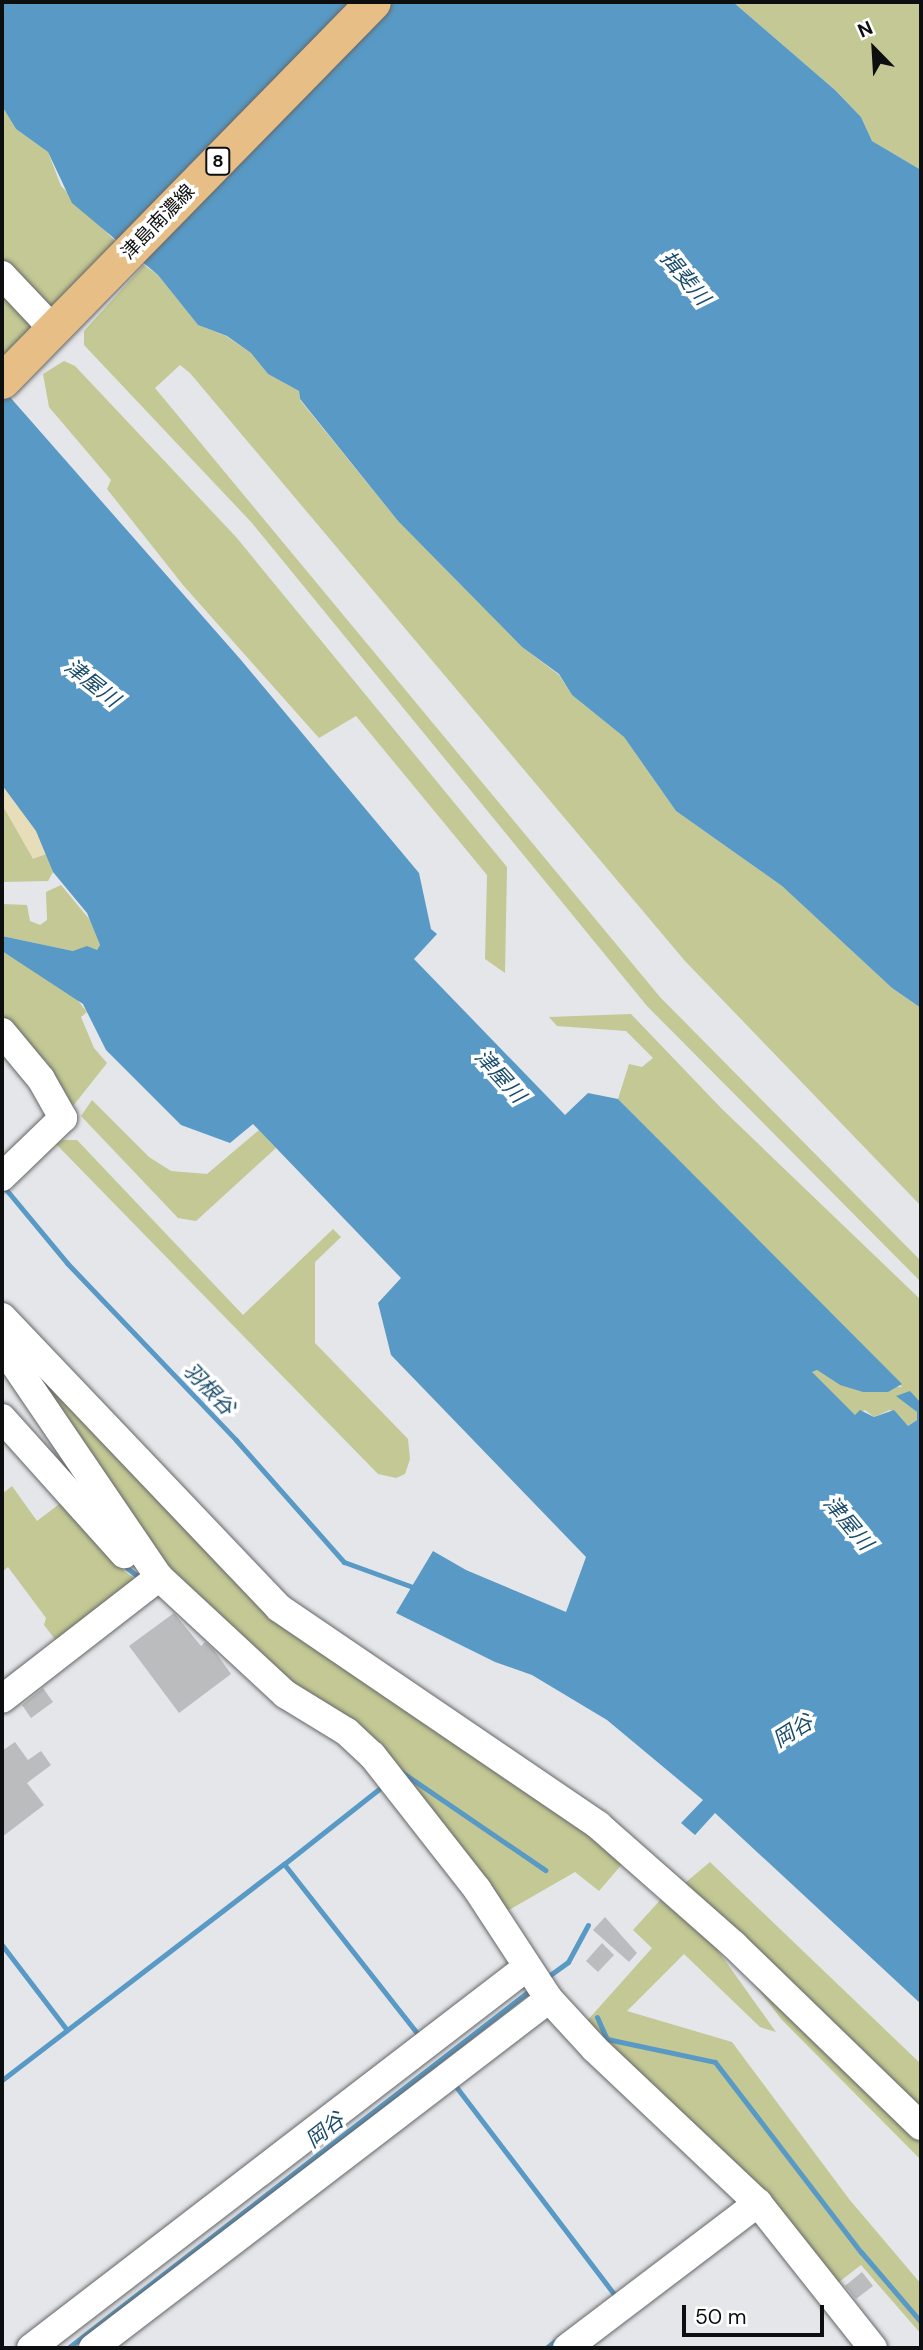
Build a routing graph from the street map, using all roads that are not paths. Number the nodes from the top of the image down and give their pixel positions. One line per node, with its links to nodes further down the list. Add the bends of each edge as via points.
1 (373, 2): 3 (main road, 津島南濃線 / 8)
2 (2, 275): 3 (street)
3 (53, 329): 4 (main road, 津島南濃線 / 8)
4 (2, 381)
5 (2, 1032): 6 (street, via 41,1079 63,1118)
6 (2, 1177)
7 (2, 1317): 13 (street, via 279,1608 598,1825 754,1964)
8 (2, 1346): 10 (street)
9 (2, 1418): 10 (street, via 130,1560)
10 (152, 1568): 11 (street); 12 (street, via 285,1694 347,1732 372,1755 477,1889)
11 (2, 1699)
12 (538, 1984): 14 (street, via 595,2049); 15 (street); 16 (street)
13 (921, 2126)
14 (758, 2203): 17 (street); 18 (street)
15 (32, 2348)
16 (93, 2348)
17 (567, 2348)
18 (873, 2348)

